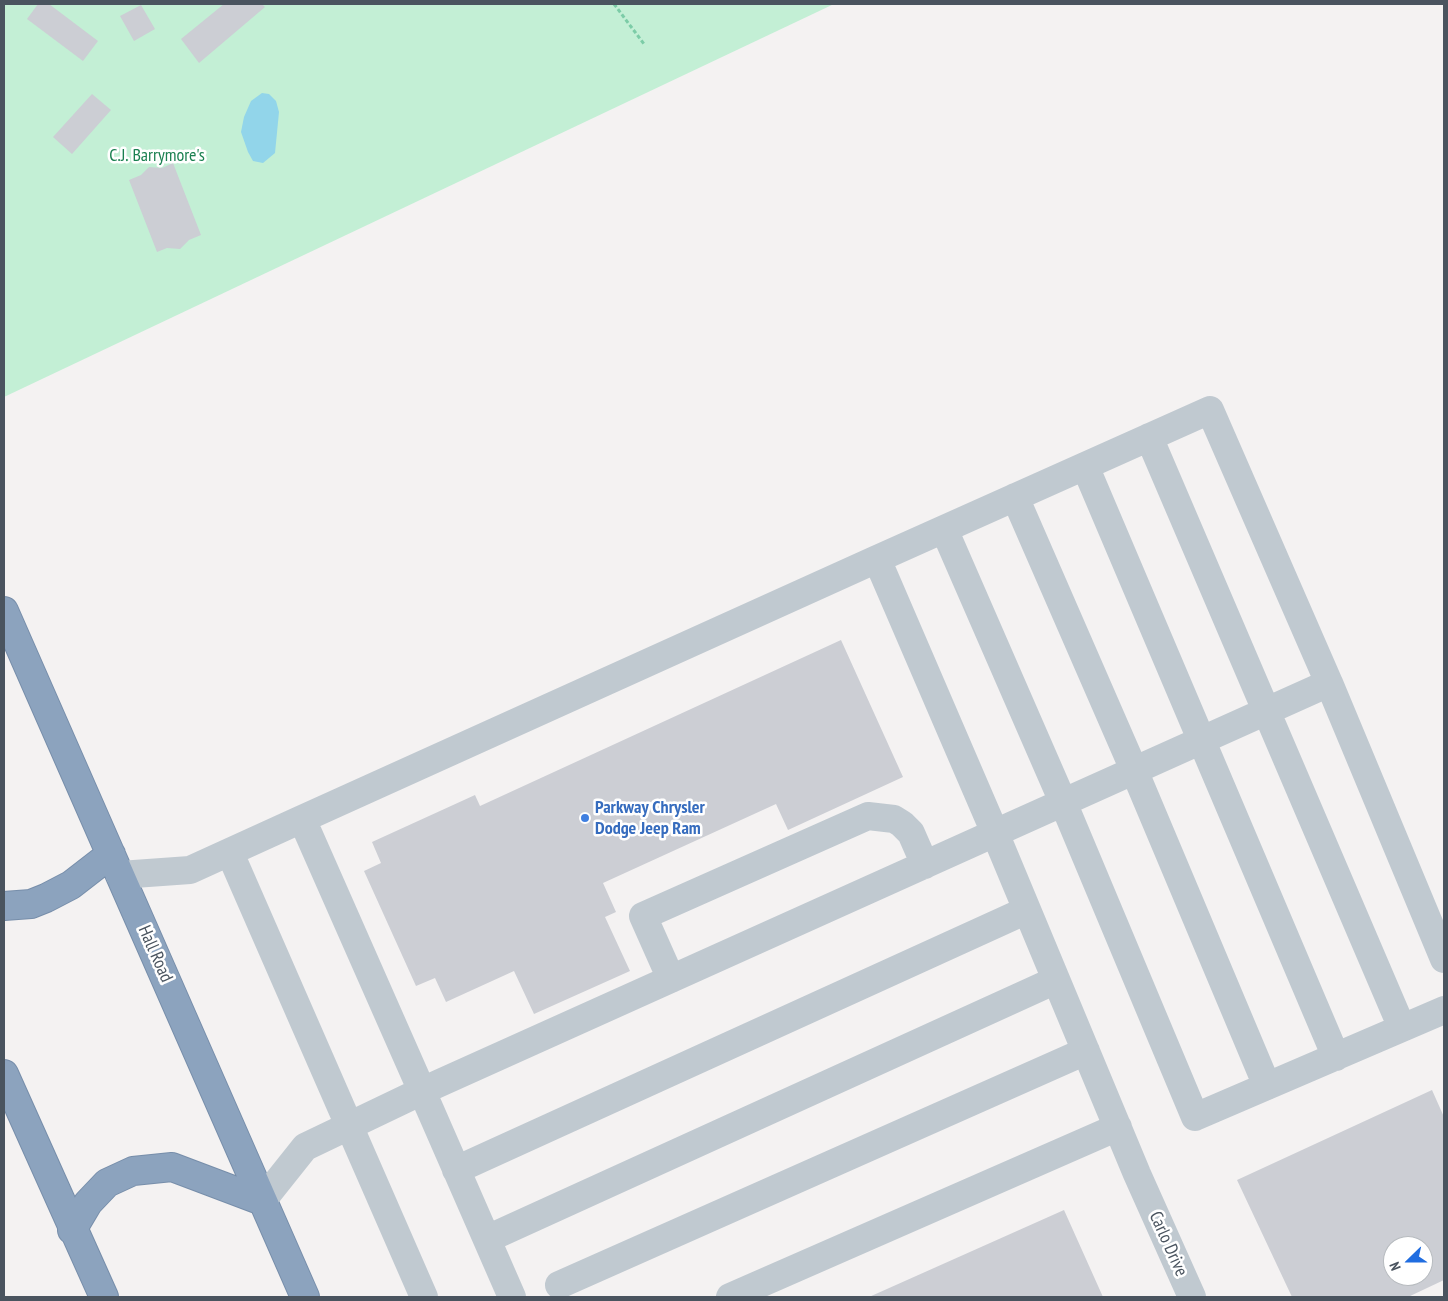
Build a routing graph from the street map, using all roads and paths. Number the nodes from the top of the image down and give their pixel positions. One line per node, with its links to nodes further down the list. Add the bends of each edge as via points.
1 (614, 4): 2 (path)
2 (644, 44)
3 (1150, 437): 4 (street); 9 (street, via 1210,410); 10 (street)
4 (1085, 466): 5 (street); 11 (street)
5 (1015, 497): 6 (street); 12 (street)
6 (944, 529): 7 (street); 13 (street)
7 (877, 559): 14 (street); 15 (street, Carlo Drive)
8 (4, 611): 17 (highway, Hall Road)
9 (1329, 683): 10 (street); 21 (street)
10 (1268, 710): 11 (street); 25 (street)
11 (1201, 740): 12 (street); 27 (street)
12 (1134, 770): 13 (street); 29 (street)
13 (1063, 802): 15 (street); 29 (street, via 1195,1117)
14 (302, 819): 16 (street); 30 (street)
15 (995, 833): 18 (street); 20 (street, Carlo Drive)
16 (230, 852): 17 (street, via 190,870); 31 (street)
17 (116, 865): 19 (highway, via 30,904); 34 (highway, Hall Road)
18 (925, 865): 22 (street); 22 (street, via 911,834 902,824 868,816 643,916)
19 (4, 906)
20 (1027, 910): 23 (street, Carlo Drive); 33 (street)
21 (1444, 959)
22 (671, 979): 30 (street)
23 (1056, 980): 26 (street, Carlo Drive); 36 (street)
24 (1444, 1010): 25 (street)
25 (1402, 1028): 27 (street)
26 (1086, 1051): 32 (street, Carlo Drive); 37 (street)
27 (1336, 1057): 29 (street)
28 (4, 1074): 35 (highway)
29 (1267, 1086)
30 (422, 1091): 31 (street); 33 (street)
31 (349, 1125): 34 (street, via 305,1147); 40 (street)
32 (1118, 1127): 42 (street); 43 (street, Carlo Drive)
33 (456, 1170): 36 (street)
34 (262, 1202): 35 (highway, via 172,1167 133,1171 107,1183 88,1203); 39 (highway, Hall Road)
35 (72, 1230): 38 (highway)
36 (487, 1240): 41 (street)
37 (559, 1285)
38 (104, 1297)
39 (305, 1297)
40 (424, 1297)
41 (512, 1297)
42 (730, 1297)
43 (1192, 1297)

